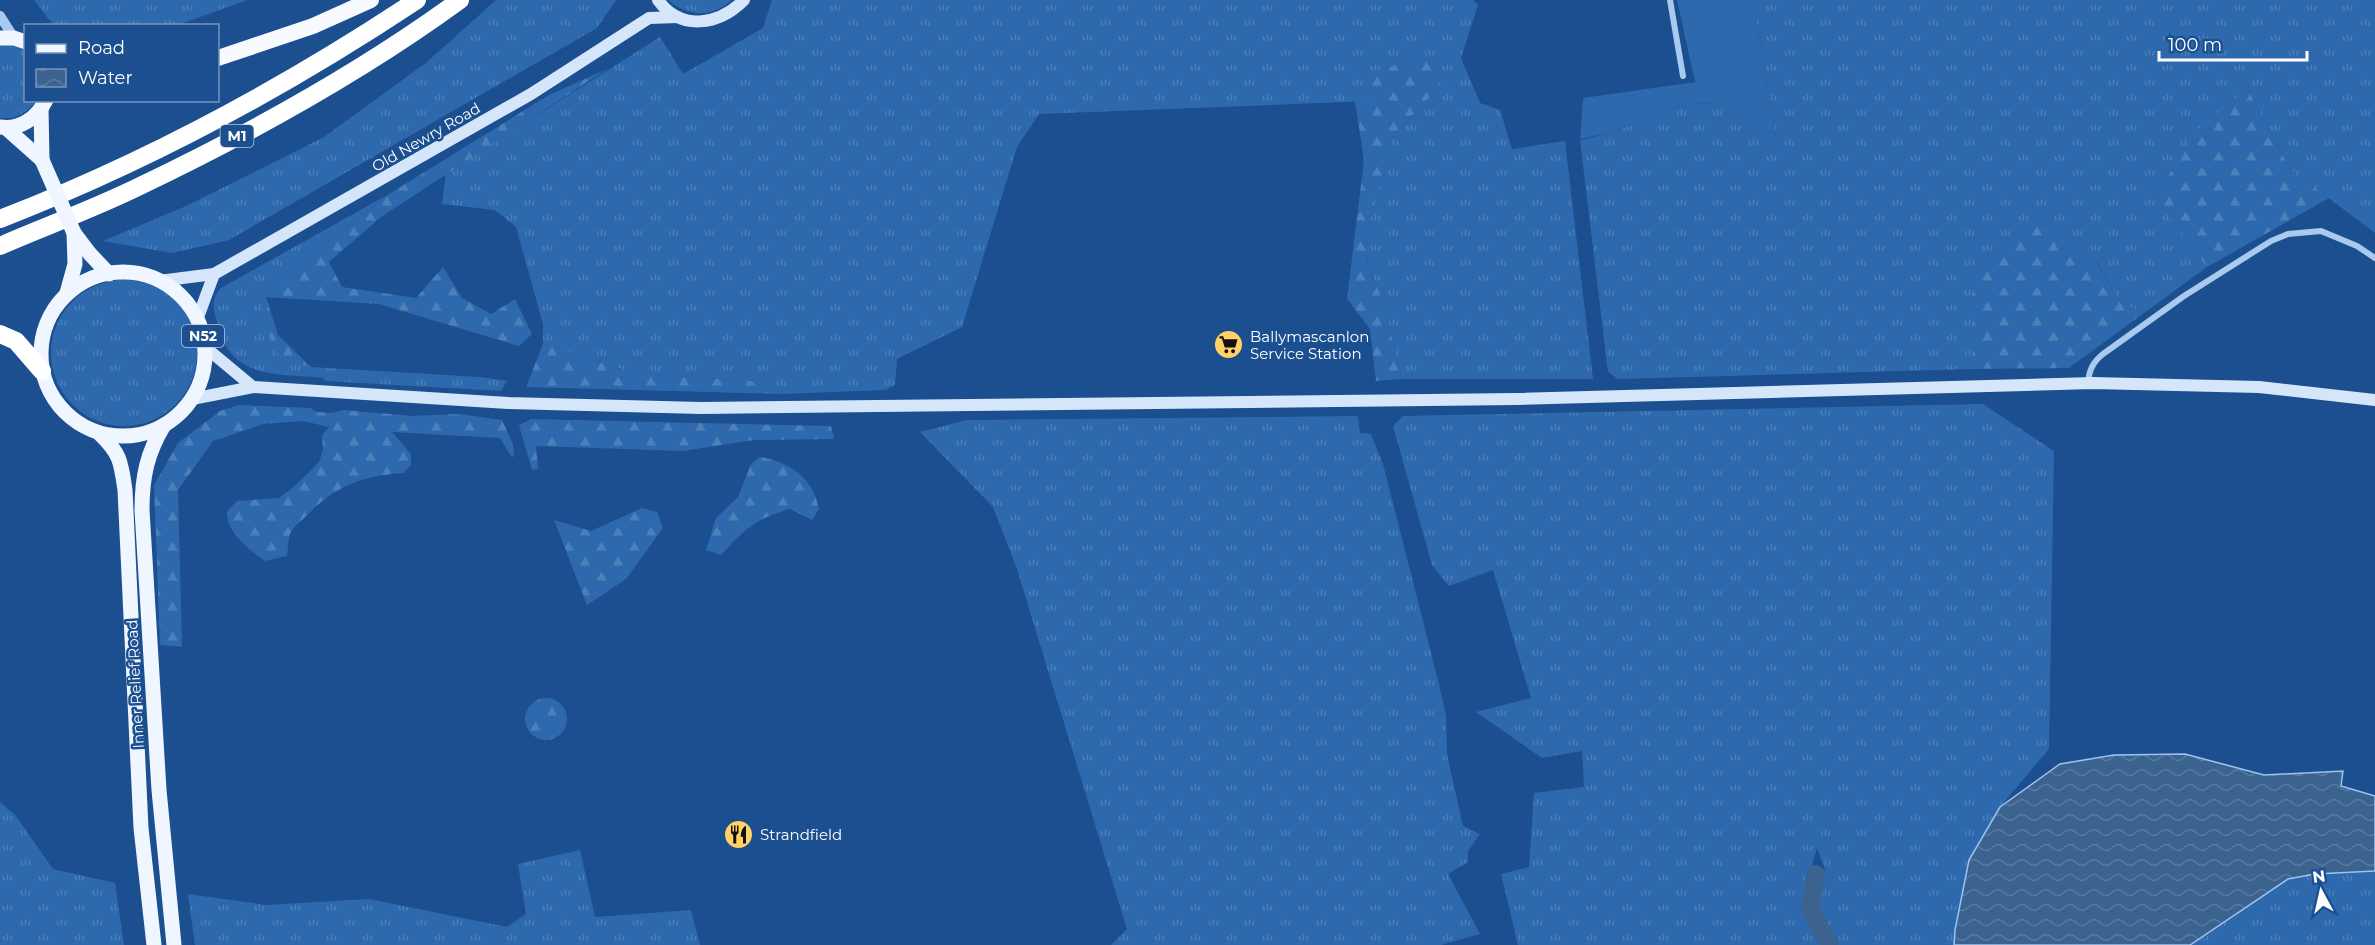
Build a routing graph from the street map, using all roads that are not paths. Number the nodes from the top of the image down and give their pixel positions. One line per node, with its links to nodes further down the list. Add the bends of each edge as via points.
1 (371, 0): 12 (highway, via 312,26)
2 (417, 0): 17 (highway, M1, via 280,86 189,134)
3 (460, 0): 19 (highway, M1, via 273,118 137,188)
4 (651, 0): 10 (main road)
5 (658, 0): 9 (main road)
6 (744, 0): 9 (main road, via 732,12 715,20 696,22)
7 (1670, 0): 13 (street)
8 (0, 16): 11 (street)
9 (678, 17): 10 (main road)
10 (649, 18): 22 (main road, Old Newry Road, via 531,94)
11 (13, 39)
12 (219, 58)
13 (1683, 76)
14 (44, 105): 15 (main road, N52, via 24,123); 16 (main road, N52)
15 (3, 128): 16 (main road, N52)
16 (42, 160): 18 (main road, N52, bridge)
17 (0, 219)
18 (74, 233): 21 (main road, N52); 24 (main road, N52, via 75,264)
19 (0, 246)
20 (2375, 258): 29 (street, via 2321,231 2288,234 2271,241 2184,296 2095,360)
21 (109, 274): 23 (main road, N52, via 146,275); 24 (main road, N52, via 92,277)
22 (214, 274): 23 (main road, Old Newry Road); 25 (main road)
23 (159, 281): 25 (main road, N52, via 181,296)
24 (67, 293): 28 (main road, N52, via 52,310 45,326 40,344)
25 (197, 320): 27 (main road, N52)
26 (0, 334): 28 (highway, via 16,341)
27 (205, 348): 30 (main road); 31 (main road, N52, via 202,377)
28 (42, 371): 34 (main road, N52, via 53,399 72,419)
29 (2088, 383): 30 (main road, via 1638,397 702,408 508,403); 32 (main road, via 2259,387)
30 (254, 387): 31 (main road)
31 (192, 399): 33 (main road, N52)
32 (2375, 400)
33 (164, 425): 34 (main road, N52, via 139,435); 36 (main road, Inner Relief Road / N52, via 146,462 142,510 159,790)
34 (99, 433): 35 (main road, Inner Relief Road / N52, via 115,448 125,490 141,828)
35 (154, 945)
36 (174, 945)

